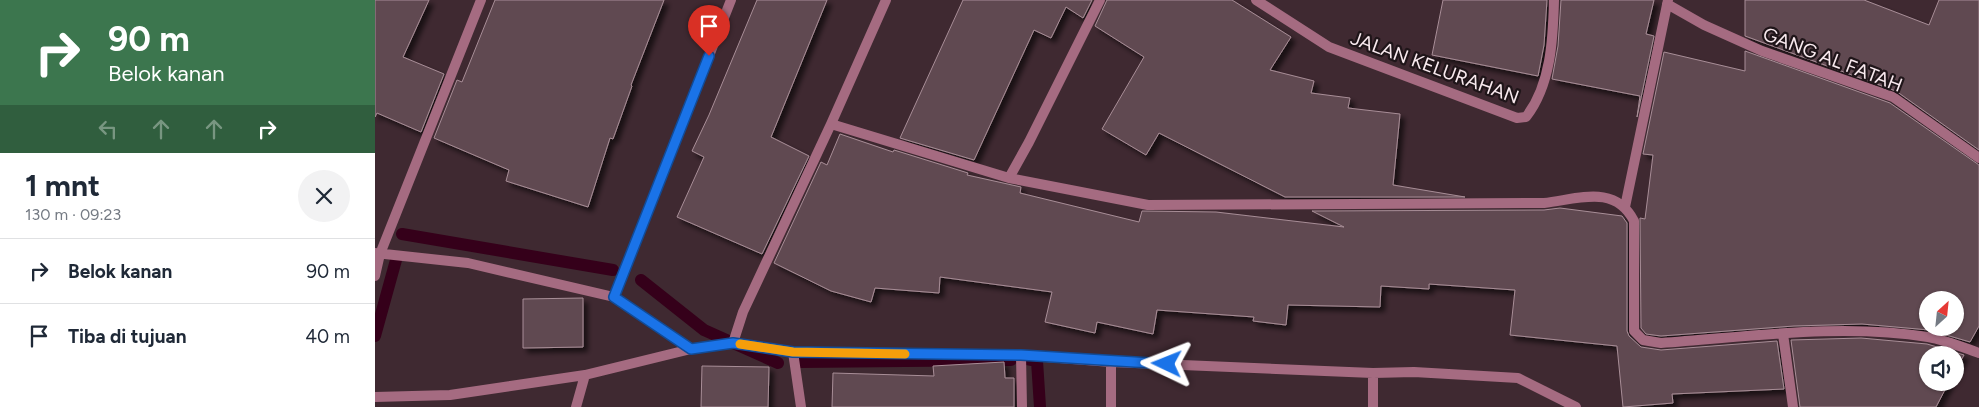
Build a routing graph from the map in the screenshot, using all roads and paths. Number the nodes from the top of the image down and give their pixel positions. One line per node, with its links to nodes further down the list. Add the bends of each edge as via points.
1 (481, 0): 12 (street)
2 (731, 0): 14 (street)
3 (886, 0): 8 (street)
4 (1099, 0): 10 (street)
5 (1255, 0): 6 (street, JALAN KELURAHAN, via 1329,47 1517,118 1526,117 1542,89 1553,33)
6 (1554, 0)
7 (1667, 2): 9 (street, GANG AL FATAH, via 1705,25 1762,51 1893,97); 11 (street, GANG AL FATAH)
8 (831, 124): 10 (street); 16 (street, via 743,312)
9 (1979, 158)
10 (1009, 178): 11 (street, via 1149,205 1544,203 1607,196)
11 (1625, 207): 15 (street, via 1634,221 1634,330 1643,340 1661,343)
12 (378, 253): 13 (street); 14 (street, via 469,263)
13 (375, 276)
14 (614, 297): 17 (street)
15 (1783, 334): 19 (street, via 1880,331 1930,337); 31 (street)
16 (733, 343): 17 (street); 18 (street)
17 (691, 349): 23 (street)
18 (793, 352): 20 (street); 26 (street)
19 (1979, 353)
20 (1021, 355): 21 (street); 27 (street)
21 (1111, 362): 22 (street); 28 (street)
22 (1373, 373): 29 (street); 30 (street, via 1518,378)
23 (585, 375): 24 (street, via 450,395); 25 (street)
24 (375, 397)
25 (576, 407)
26 (801, 407)
27 (1022, 407)
28 (1111, 407)
29 (1373, 407)
30 (1576, 407)
31 (1793, 407)

